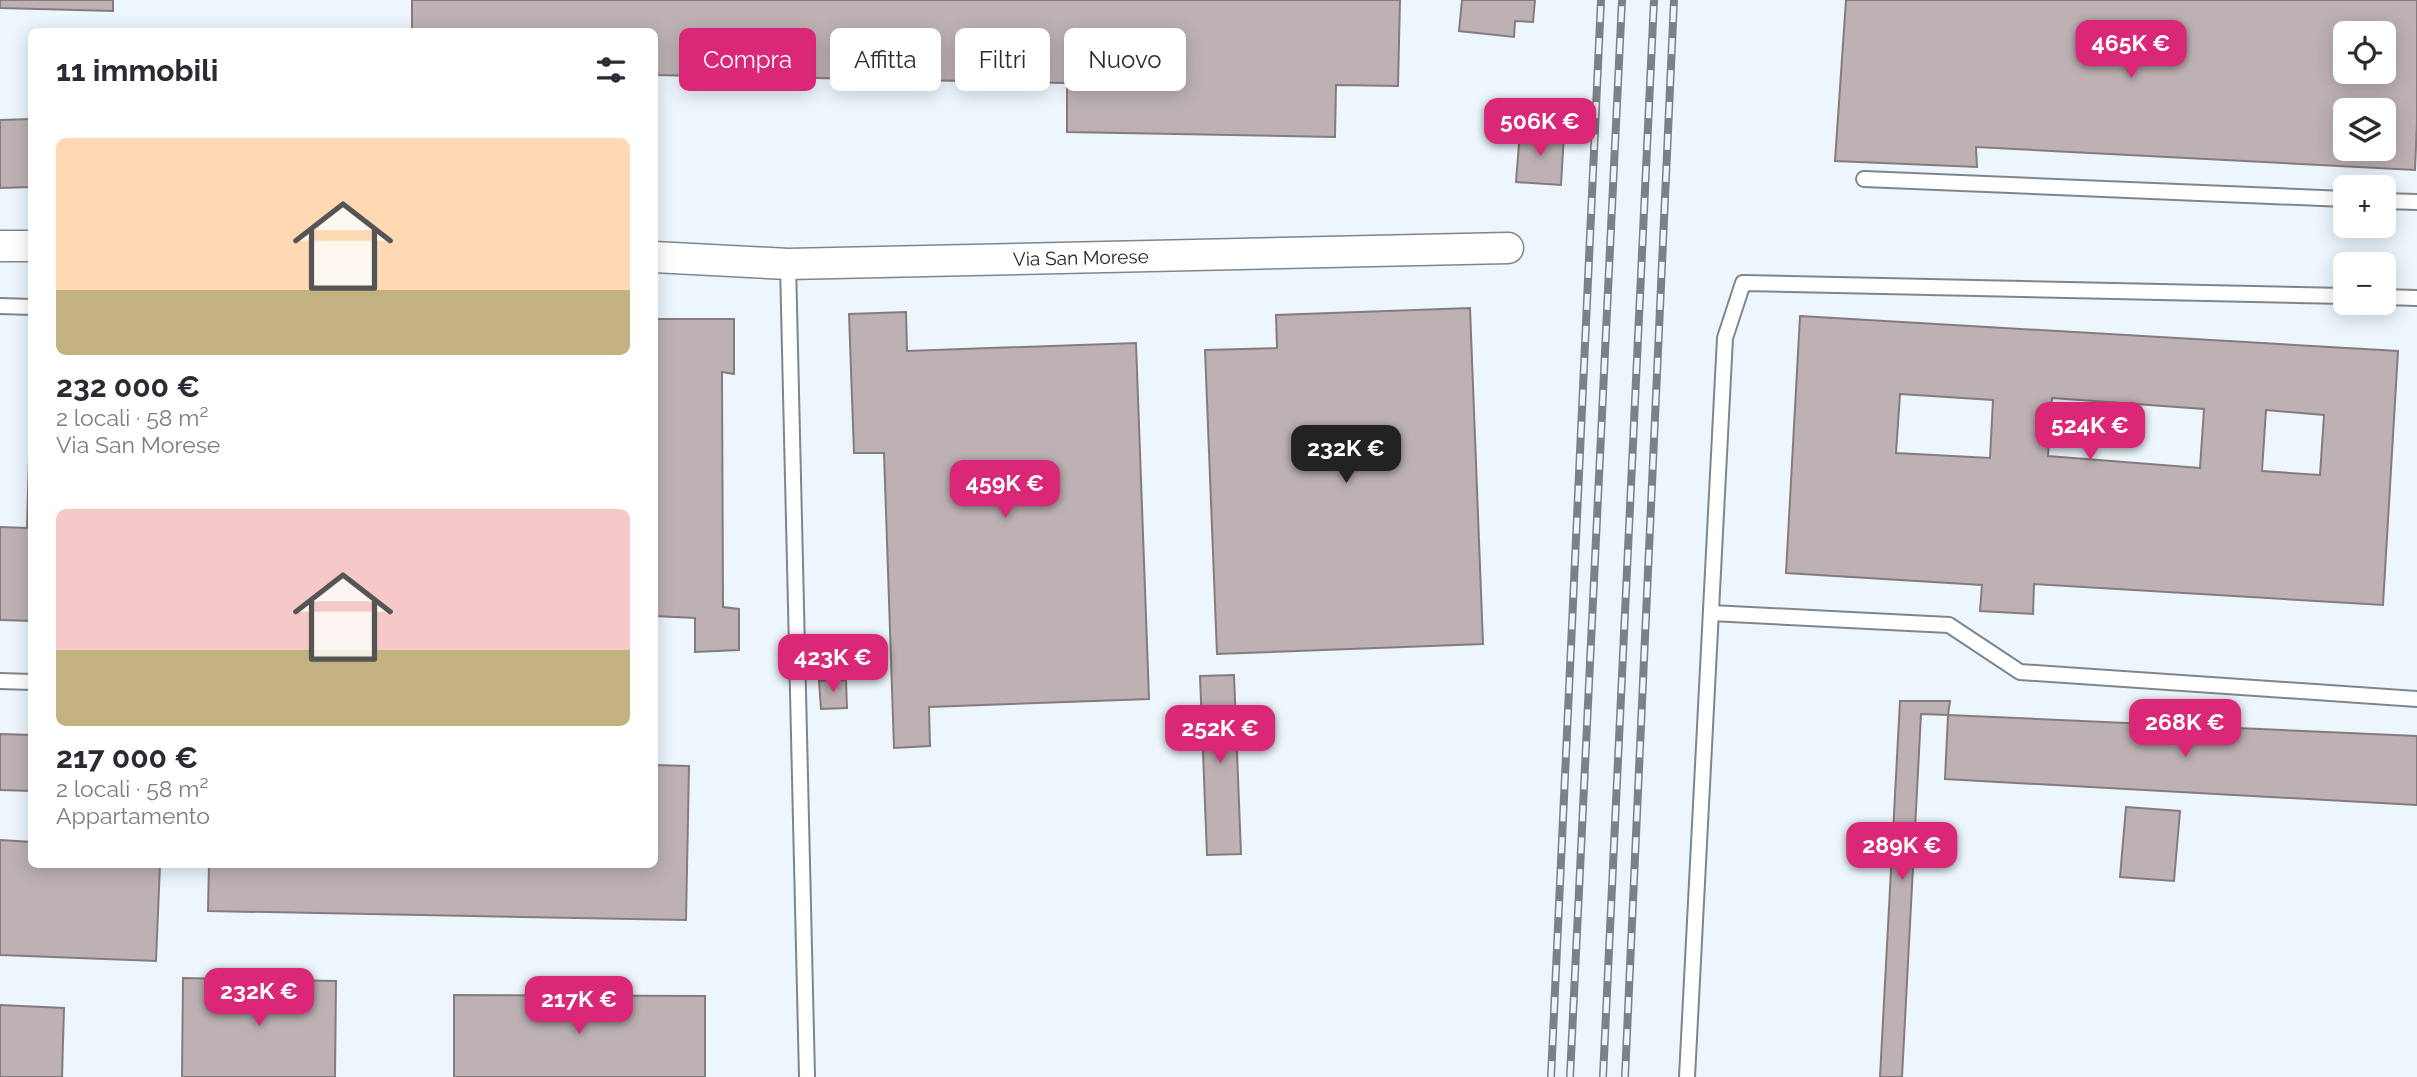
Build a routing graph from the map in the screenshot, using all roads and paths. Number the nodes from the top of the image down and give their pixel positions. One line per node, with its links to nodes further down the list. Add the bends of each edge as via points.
1 (1864, 179): 2 (lane)
2 (2333, 199)
3 (2396, 201): 4 (lane)
4 (2417, 202)
5 (0, 246): 6 (street)
6 (28, 246)
7 (1508, 248): 9 (street, Via San Morese)
8 (658, 257): 9 (street, Via San Morese)
9 (788, 264): 19 (lane)
10 (2333, 296): 15 (lane, via 1743,283 1725,338)
11 (2396, 297): 12 (lane)
12 (2417, 298)
13 (0, 306): 14 (lane)
14 (28, 307)
15 (1711, 613): 18 (lane, via 1949,625 2020,672); 20 (lane)
16 (0, 681): 17 (lane)
17 (28, 682)
18 (2417, 699)
19 (807, 1077)
20 (1687, 1077)

